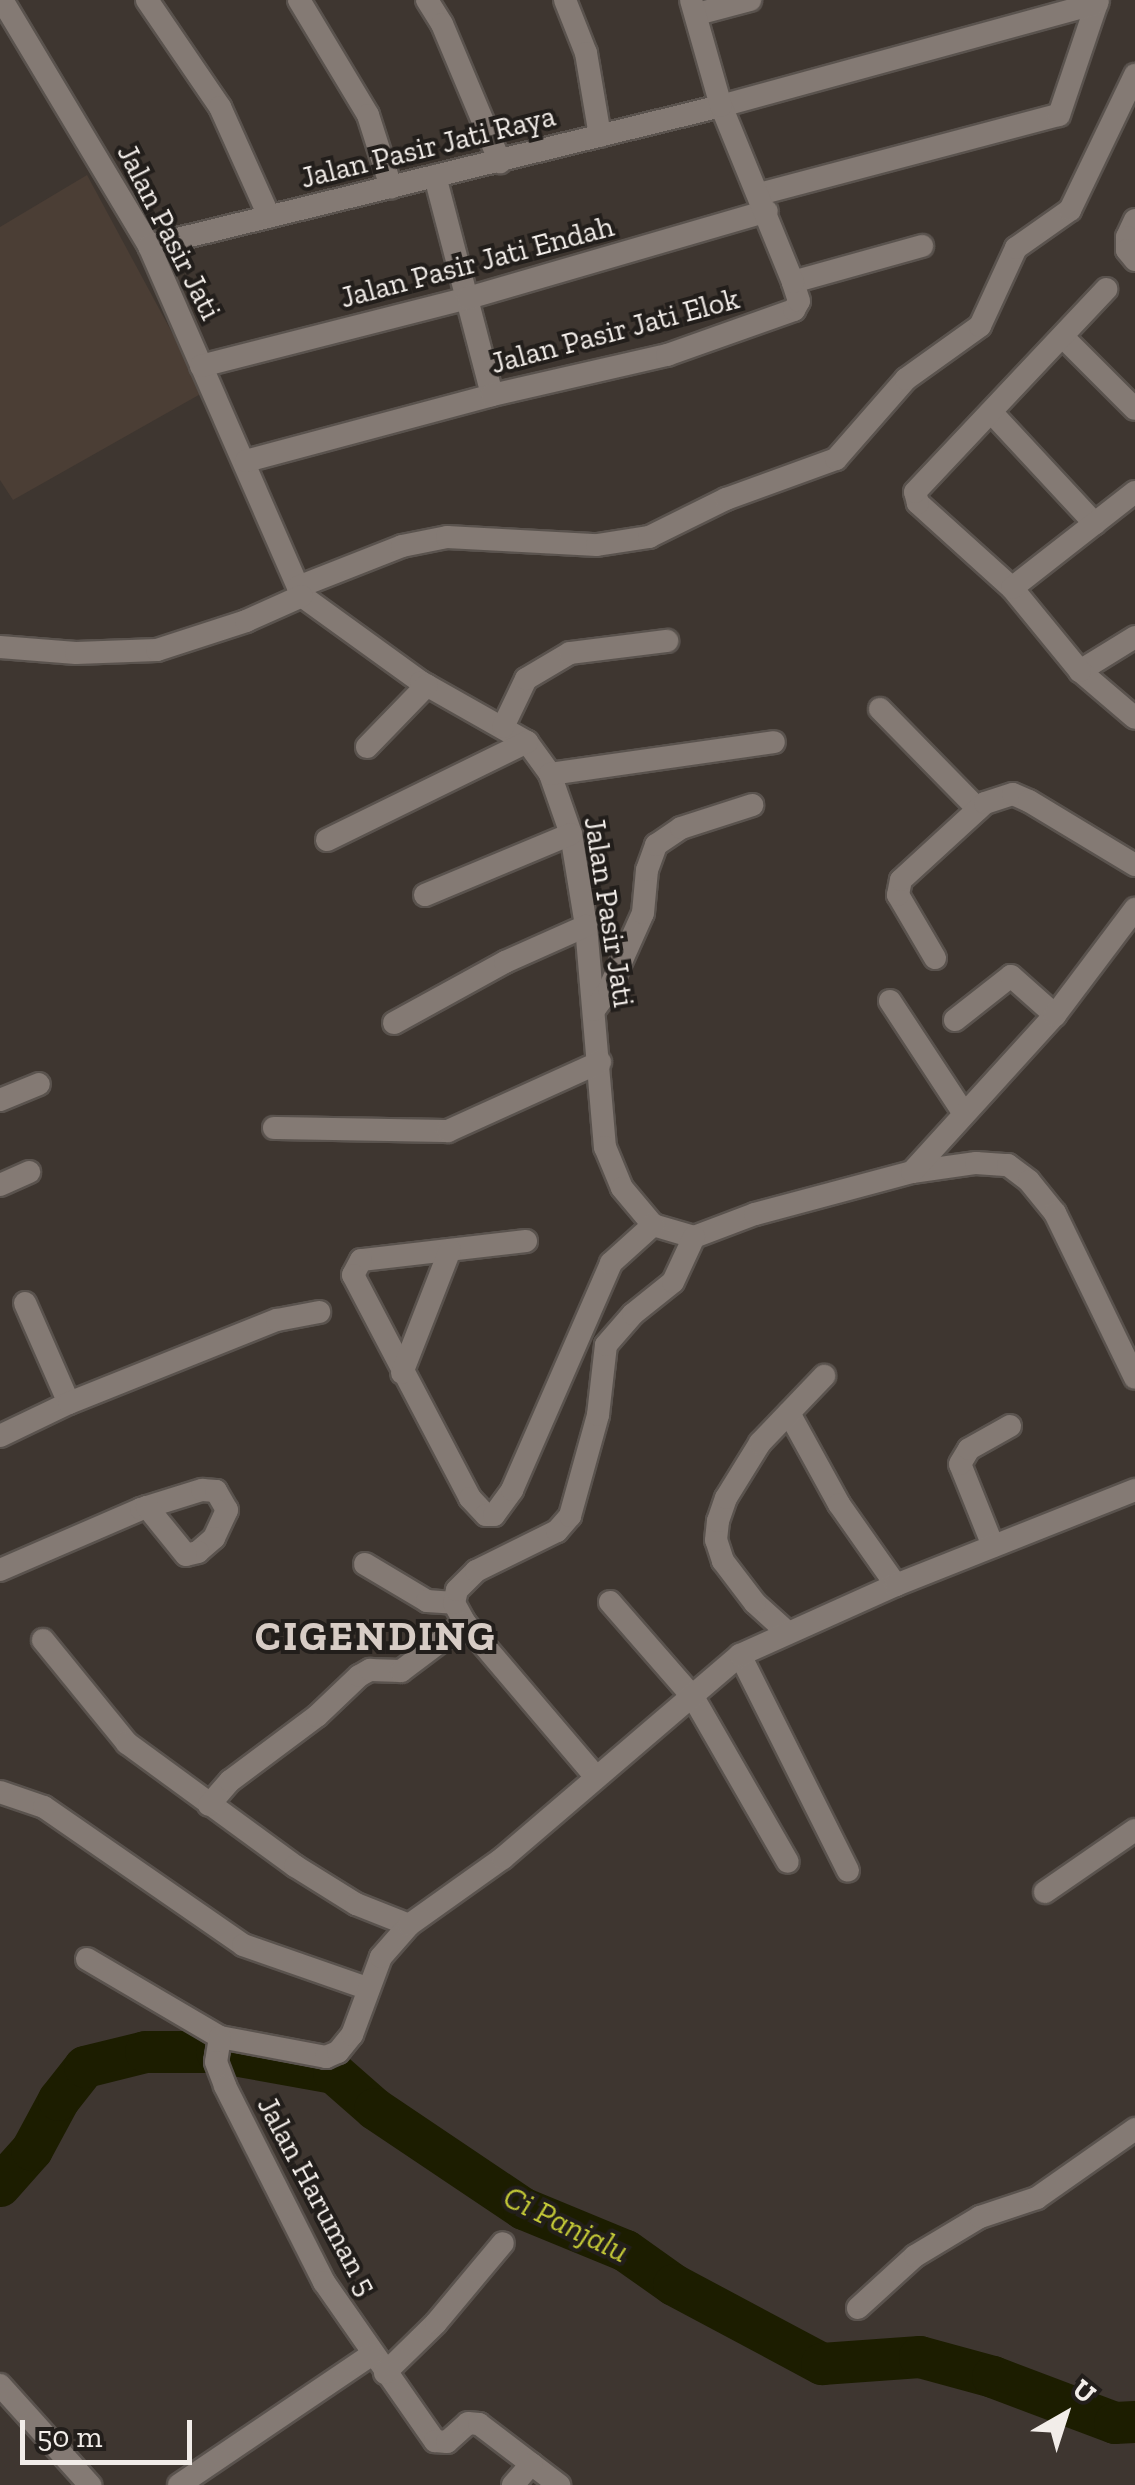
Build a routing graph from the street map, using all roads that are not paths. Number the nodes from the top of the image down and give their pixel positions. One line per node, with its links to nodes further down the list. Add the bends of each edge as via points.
1 (2, 0): 18 (street, Jalan Pasir Jati)
2 (147, 0): 16 (street, via 220,107)
3 (299, 0): 14 (street, via 368,115)
4 (427, 0): 12 (street)
5 (566, 0): 11 (street, via 586,53)
6 (750, 0): 8 (street)
7 (1098, 1): 10 (street, Jalan Pasir Jati Raya); 15 (street, Jalan Pasir Jati Endah, via 1058,115)
8 (694, 7): 10 (street)
9 (1135, 75): 33 (street, via 1070,210 1016,248 980,326 906,379 836,460 726,499 649,537 597,545 447,537 402,546)
10 (721, 106): 11 (street, Jalan Pasir Jati Raya); 15 (street)
11 (600, 136): 12 (street, Jalan Pasir Jati Raya)
12 (500, 162): 13 (street, Jalan Pasir Jati Raya)
13 (436, 176): 14 (street, Jalan Pasir Jati Raya); 23 (street)
14 (390, 187): 16 (street, Jalan Pasir Jati Raya)
15 (763, 203): 21 (street); 23 (street, Jalan Pasir Jati Endah)
16 (269, 216): 18 (street, Jalan Pasir Jati Raya)
17 (1135, 220): 20 (street, via 1127,237)
18 (149, 246): 25 (street, Jalan Pasir Jati)
19 (922, 246): 21 (street)
20 (1135, 260)
21 (793, 282): 26 (street, Jalan Pasir Jati Elok, via 799,301 789,314 667,355)
22 (1106, 289): 24 (street)
23 (468, 298): 25 (street, Jalan Pasir Jati Endah); 26 (street)
24 (1064, 338): 27 (street); 28 (street)
25 (201, 366): 29 (street, Jalan Pasir Jati)
26 (492, 396): 29 (street, Jalan Pasir Jati Elok)
27 (1135, 409)
28 (992, 413): 31 (street); 32 (street, via 914,492 918,504)
29 (246, 461): 33 (street, Jalan Pasir Jati)
30 (1135, 492): 31 (street)
31 (1096, 524): 32 (street)
32 (1012, 588): 37 (street)
33 (300, 591): 36 (street, via 246,620 157,650); 38 (street, Jalan Pasir Jati)
34 (1135, 636): 37 (street)
35 (667, 642): 41 (street, via 570,652 526,680)
36 (0, 648)
37 (1080, 672): 40 (street)
38 (427, 685): 41 (street, Jalan Pasir Jati); 44 (street)
39 (880, 709): 47 (street)
40 (1135, 718)
41 (503, 727): 42 (street, Jalan Pasir Jati)
42 (527, 742): 45 (street, Jalan Pasir Jati); 49 (street)
43 (774, 742): 45 (street)
44 (367, 747)
45 (550, 774): 48 (street, Jalan Pasir Jati)
46 (752, 805): 56 (street, via 681,828 656,845 643,913)
47 (978, 809): 50 (street, via 1013,794); 54 (street, via 901,880 898,894)
48 (571, 834): 51 (street); 53 (street, Jalan Pasir Jati)
49 (327, 840)
50 (1135, 865)
51 (425, 895)
52 (1135, 910): 57 (street)
53 (586, 926): 56 (street, Jalan Pasir Jati); 59 (street)
54 (935, 958)
55 (890, 1001): 63 (street)
56 (594, 1010): 60 (street, Jalan Pasir Jati)
57 (1055, 1015): 58 (street, via 1011,976); 63 (street)
58 (955, 1020)
59 (394, 1024)
60 (600, 1062): 64 (street, via 448,1131); 68 (street, Jalan Pasir Jati, via 605,1147 622,1188)
61 (39, 1084): 62 (street)
62 (0, 1100)
63 (963, 1112): 66 (street)
64 (274, 1128)
65 (29, 1172): 67 (street)
66 (912, 1172): 69 (street, via 755,1214); 76 (street, via 976,1163 1008,1166 1029,1180 1054,1213)
67 (0, 1185)
68 (653, 1224): 69 (street); 74 (street, via 611,1264 512,1490 494,1515 470,1498)
69 (694, 1238): 88 (street, via 673,1282 606,1345 598,1415 570,1516 558,1531 476,1571 457,1590)
70 (526, 1242): 71 (street)
71 (450, 1250): 74 (street); 74 (street, via 361,1260 353,1274)
72 (25, 1303): 77 (street)
73 (319, 1312): 77 (street, via 277,1320)
74 (402, 1373)
75 (824, 1376): 78 (street)
76 (1135, 1378)
77 (70, 1402): 80 (street)
78 (789, 1412): 86 (street, via 839,1504); 89 (street, via 736,1480 716,1540 736,1581)
79 (1010, 1426): 83 (street, via 968,1449 960,1464)
80 (0, 1436)
81 (1135, 1490): 83 (street)
82 (147, 1507): 85 (street)
83 (993, 1546): 86 (street)
84 (365, 1564): 88 (street, via 427,1602)
85 (0, 1570)
86 (896, 1585): 89 (street)
87 (610, 1602): 92 (street)
88 (459, 1613): 93 (street); 95 (street, via 401,1671 359,1676)
89 (787, 1632): 91 (street)
90 (43, 1640): 95 (street, via 127,1743)
91 (740, 1655): 92 (street); 98 (street)
92 (693, 1697): 93 (street); 97 (street)
93 (596, 1777): 100 (street, via 503,1858)
94 (0, 1792): 102 (street, via 44,1807 243,1945)
95 (209, 1805): 100 (street, via 356,1904)
96 (1135, 1830): 99 (street)
97 (788, 1862)
98 (848, 1871)
99 (1045, 1892)
100 (409, 1925): 102 (street, via 381,1957)
101 (87, 1959): 103 (street)
102 (368, 1989): 103 (street, via 352,2035 326,2057)
103 (219, 2047): 107 (street, Jalan Haruman 5, via 324,2282)
104 (1135, 2129): 106 (street, via 1037,2198 980,2217 915,2256)
105 (503, 2243): 107 (street, via 436,2323)
106 (858, 2308)
107 (378, 2364): 109 (street, Jalan Haruman 5, via 435,2441 446,2442 473,2422); 111 (street)
108 (0, 2385): 110 (street)
109 (531, 2464): 112 (street); 113 (street)
110 (90, 2485)
111 (178, 2485)
112 (512, 2485)
113 (559, 2485)

